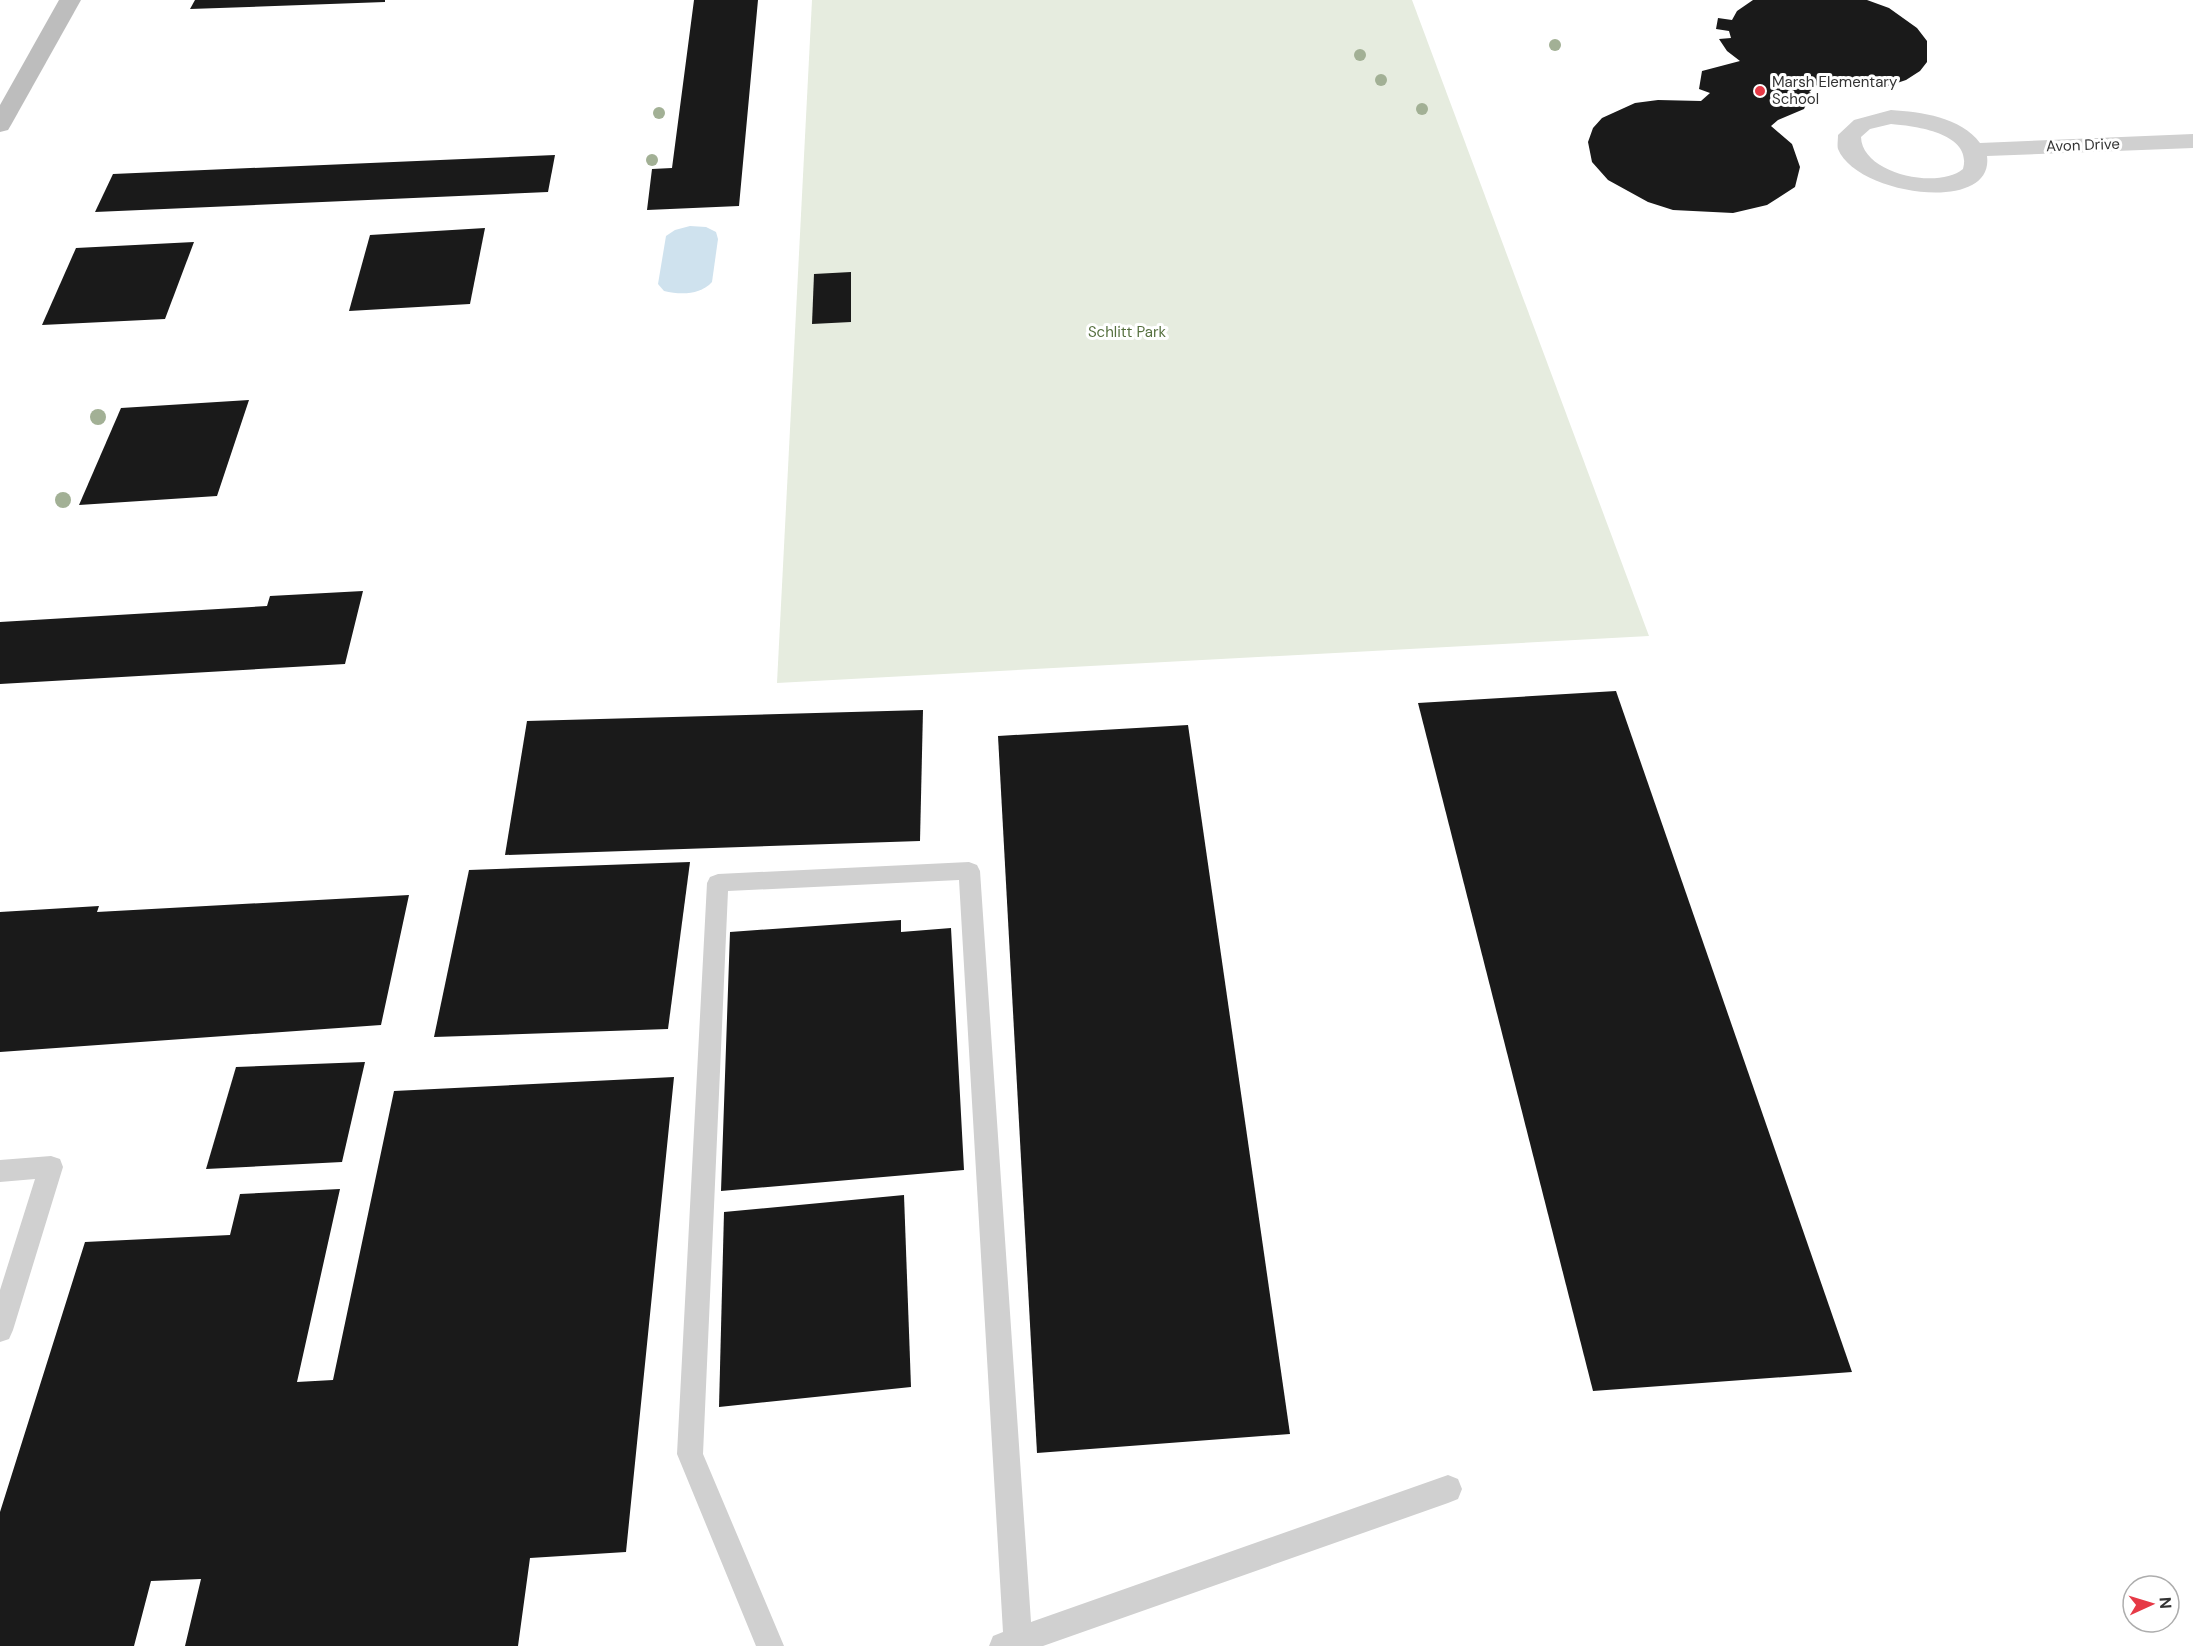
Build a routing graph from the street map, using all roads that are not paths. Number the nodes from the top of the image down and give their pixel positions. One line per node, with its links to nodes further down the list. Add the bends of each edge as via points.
1 (70, 0): 2 (street)
2 (0, 125)
3 (2193, 141): 4 (street, Avon Drive)
4 (1974, 150): 4 (street, via 1948,129 1910,118 1882,118 1859,125 1850,133 1847,143 1851,154 1879,176 1924,186 1963,180 1974,172)
5 (0, 1171): 6 (lane, via 51,1167)
6 (0, 1330)
7 (1448, 1489): 8 (lane)
8 (1010, 1643): 9 (lane, via 969,871 718,883 690,1455)
9 (770, 1646)

